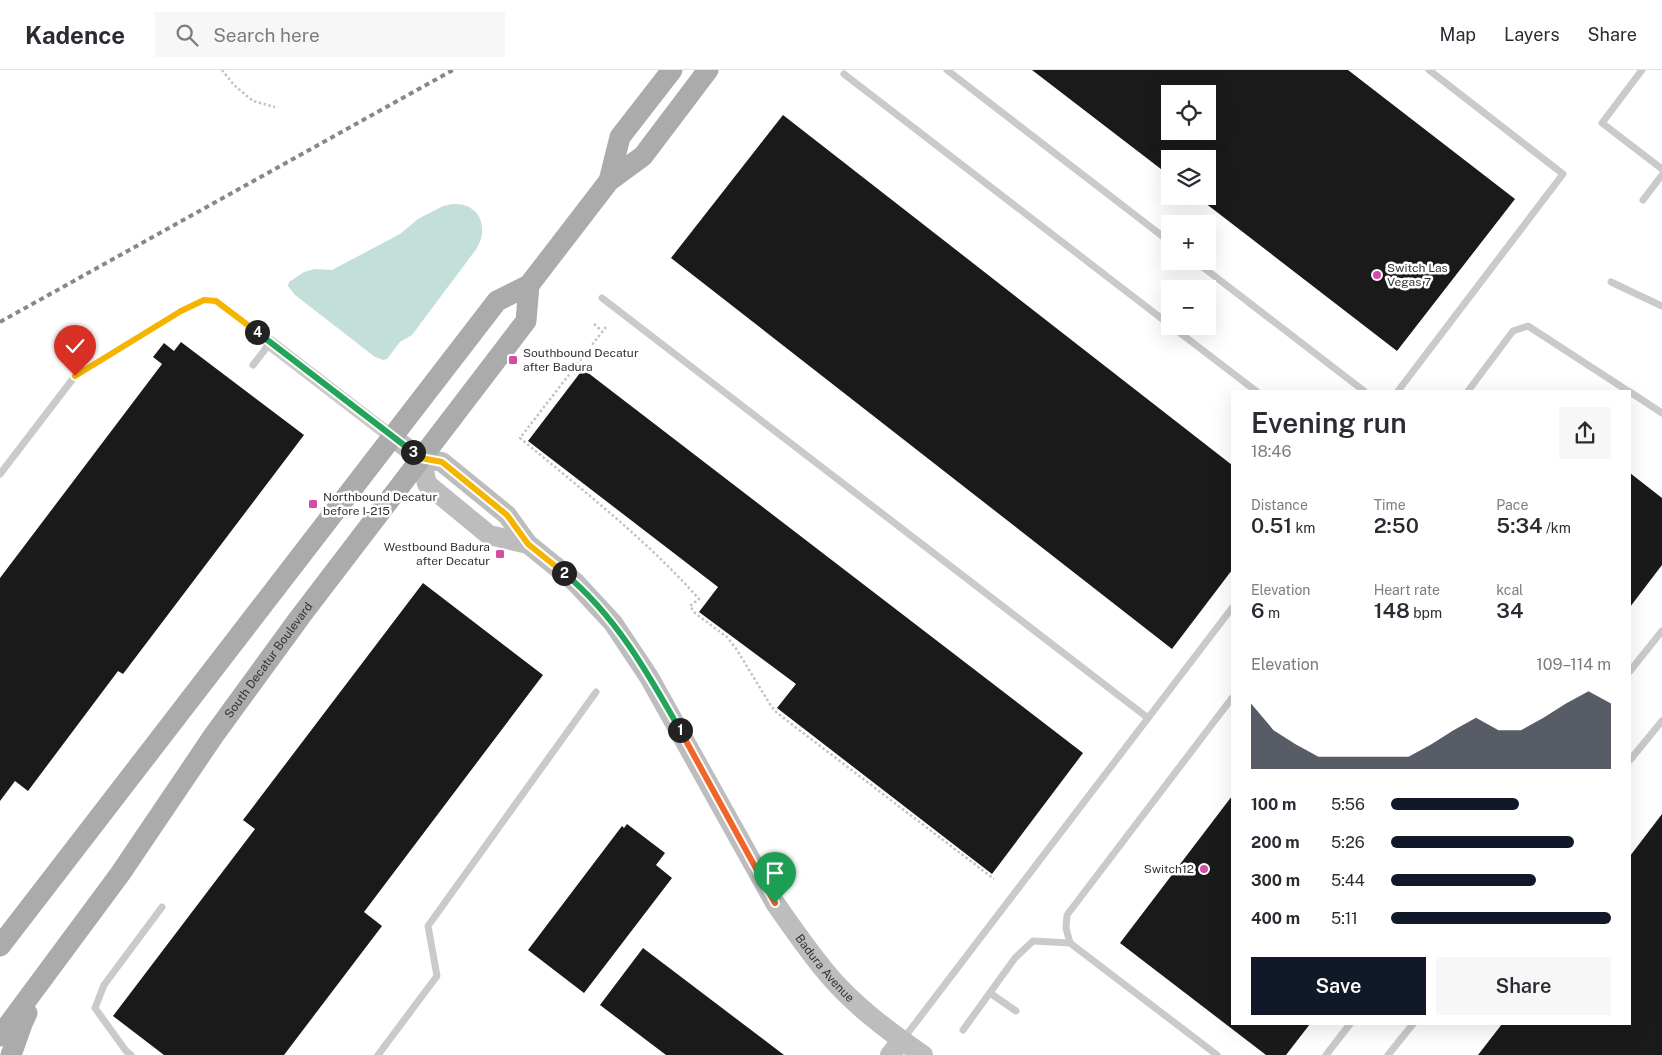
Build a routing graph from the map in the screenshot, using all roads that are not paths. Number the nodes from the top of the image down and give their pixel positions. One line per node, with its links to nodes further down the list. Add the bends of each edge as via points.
1 (672, 70): 9 (main road, via 620,136)
2 (708, 70): 9 (main road, via 643,156)
3 (947, 70): 11 (lane)
4 (1429, 70): 23 (lane, via 1563,174)
5 (1642, 70): 7 (lane, via 1602,123)
6 (844, 74): 17 (lane)
7 (1662, 169)
8 (1662, 175): 10 (lane)
9 (609, 181): 14 (main road)
10 (1643, 200)
11 (1161, 235)
12 (1207, 270): 22 (lane)
13 (1611, 282): 16 (lane)
14 (529, 285): 28 (main road, via 497,301); 29 (main road, South Decatur Boulevard, via 526,321)
15 (602, 298): 37 (lane)
16 (1662, 306)
17 (1161, 318)
18 (1183, 335): 21 (lane)
19 (270, 343): 20 (lane); 28 (street, Badura Avenue); 30 (lane, via 216,301 204,300 181,311 75,376)
20 (253, 365)
21 (1255, 390)
22 (1363, 390)
23 (1399, 390)
24 (1469, 390): 25 (lane, via 1513,331 1528,326)
25 (1626, 390)
26 (1631, 393): 27 (lane)
27 (1662, 413)
28 (392, 437): 29 (main road, Badura Avenue); 42 (main road)
29 (421, 458): 31 (main road, Badura Avenue, via 442,462 507,515); 31 (main road, Badura Avenue, via 427,484 489,535); 43 (main road, South Decatur Boulevard, via 214,735 120,874)
30 (0, 474)
31 (528, 544): 50 (main road, Badura Avenue, via 575,582 613,623 649,677 775,903 826,972)
32 (1231, 609): 37 (lane)
33 (1662, 631): 34 (lane)
34 (1631, 670)
35 (596, 692): 53 (lane, via 428,926 436,976)
36 (1231, 699): 41 (lane, via 1067,915)
37 (1148, 718): 50 (lane)
38 (1662, 721): 39 (lane)
39 (1631, 759)
40 (162, 907): 52 (lane, via 104,985 95,1008)
41 (1070, 943): 44 (lane, via 1032,941 1015,958); 55 (lane)
42 (0, 946)
43 (48, 972): 49 (main road, South Decatur Boulevard); 51 (main road, via 22,1024)
44 (990, 993): 45 (lane); 48 (lane)
45 (1016, 1011)
46 (1349, 1025): 56 (lane)
47 (1412, 1025): 57 (lane)
48 (963, 1030)
49 (0, 1036)
50 (896, 1048): 54 (main road, Badura Avenue)
51 (11, 1055)
52 (131, 1055)
53 (378, 1055)
54 (923, 1055)
55 (1217, 1055)
56 (1326, 1055)
57 (1388, 1055)

